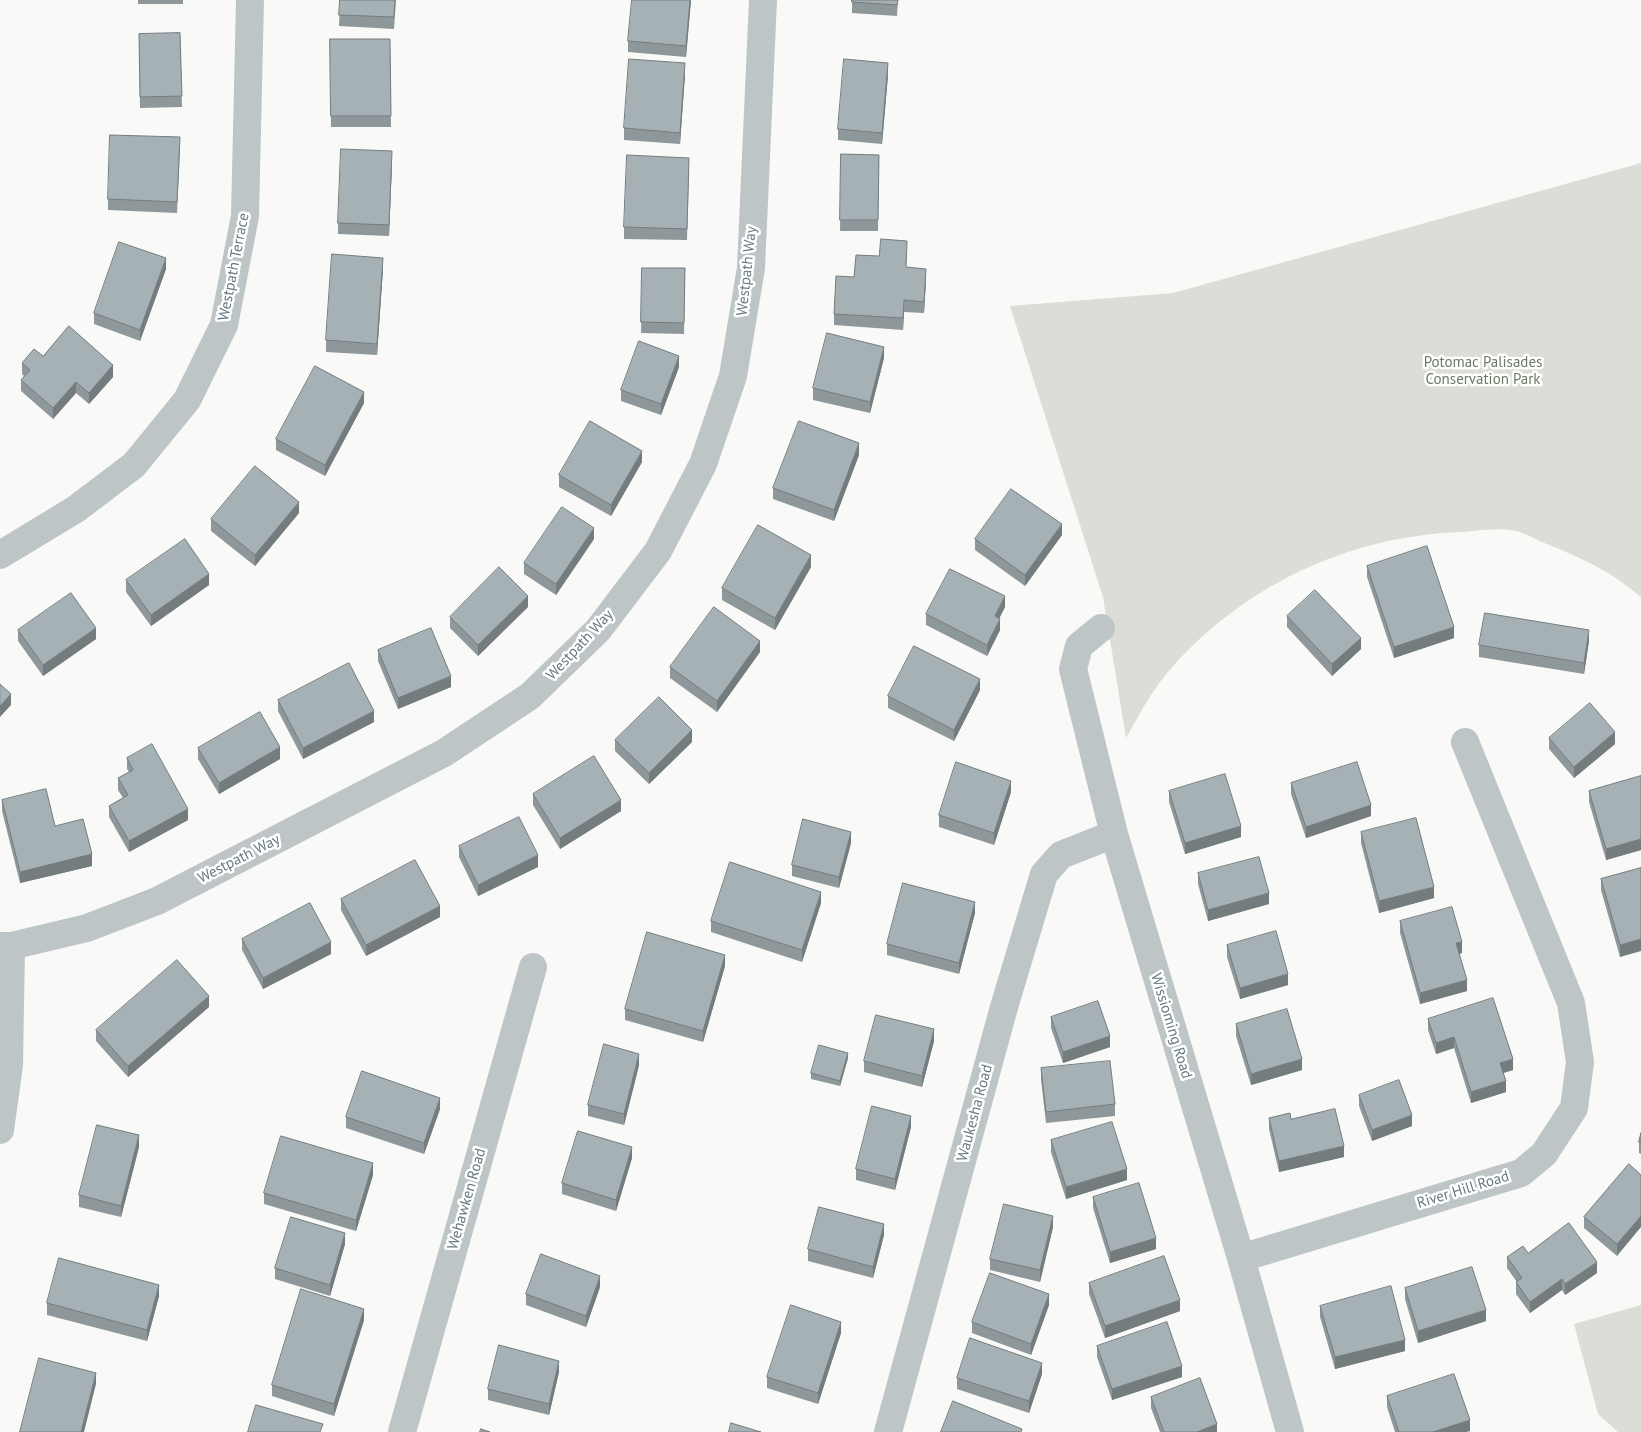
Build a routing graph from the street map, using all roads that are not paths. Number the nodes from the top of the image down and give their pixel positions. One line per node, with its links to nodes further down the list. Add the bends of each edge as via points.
1 (250, 0): 3 (street, Westpath Terrace, via 245,216 224,325 187,400 134,465 76,509)
2 (763, 0): 7 (street, Westpath Way, via 750,268 733,376 703,464 658,552 598,630 530,696 444,753 158,901 87,928)
3 (0, 555)
4 (1101, 628): 6 (street, Wissioming Road, via 1079,646 1073,669)
5 (1465, 742): 10 (street, River Hill Road, via 1571,1003 1580,1062 1574,1108 1544,1154 1521,1173)
6 (1114, 834): 10 (street, Wissioming Road); 12 (street, Waukesha Road, via 1061,855 1044,874 1004,1007)
7 (6, 946): 9 (street, via 9,1065)
8 (533, 967): 11 (street, Wehawken Road)
9 (0, 1130)
10 (1241, 1258): 13 (street, Wissioming Road)
11 (402, 1432)
12 (888, 1432)
13 (1290, 1432)

